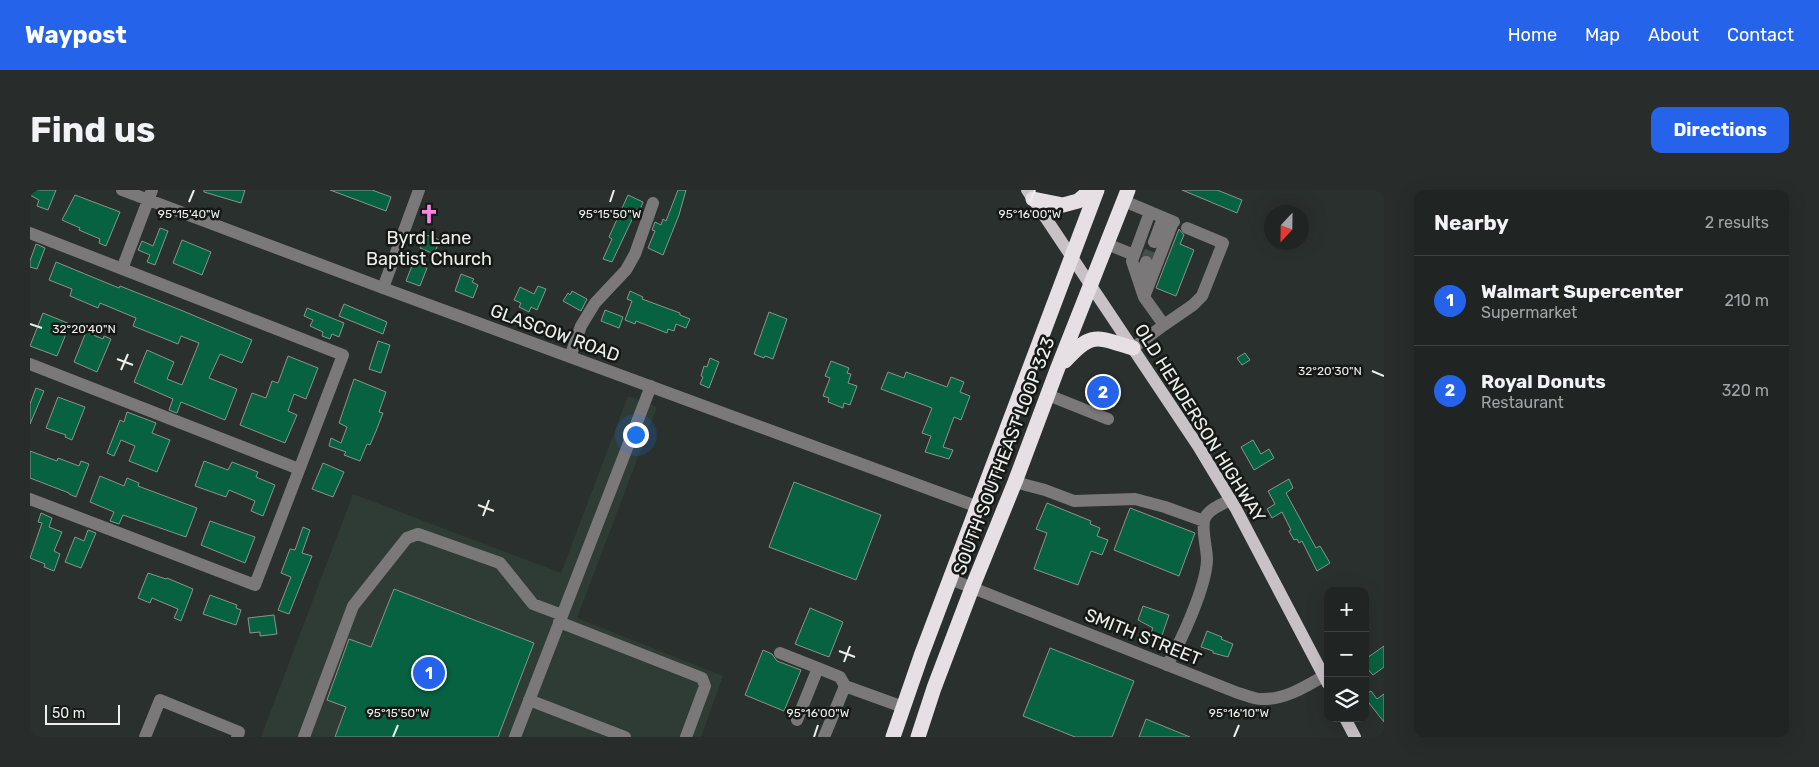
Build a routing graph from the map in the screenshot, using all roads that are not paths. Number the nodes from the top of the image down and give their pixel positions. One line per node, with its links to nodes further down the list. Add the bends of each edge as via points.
1 (122, 190): 6 (street, GLASCOW ROAD)
2 (419, 190): 21 (street)
3 (1091, 190): 5 (highway, via 1078,202 1064,205)
4 (1098, 190): 16 (highway, SOUTH SOUTHEAST LOOP 323)
5 (1030, 194): 16 (main road, OLD HENDERSON HIGHWAY)
6 (151, 195): 18 (street); 21 (street, GLASCOW ROAD)
7 (1126, 196): 9 (street); 14 (highway, SOUTH SOUTHEAST LOOP 323)
8 (653, 203): 25 (street, via 635,254 626,270 595,303 581,326)
9 (1150, 212): 10 (street); 15 (street)
10 (1170, 221): 13 (street); 22 (street)
11 (1187, 228): 23 (street, via 1223,243 1202,296)
12 (30, 233): 18 (street)
13 (1154, 242)
14 (1107, 244): 15 (street); 20 (highway, SOUTH SOUTHEAST LOOP 323)
15 (1134, 255): 19 (street, via 1132,261)
16 (1072, 256): 20 (main road, OLD HENDERSON HIGHWAY); 35 (highway, SOUTH SOUTHEAST LOOP 323)
17 (1146, 262): 19 (street)
18 (122, 269): 31 (street, via 343,355)
19 (1139, 281): 22 (street)
20 (1092, 284): 24 (main road, OLD HENDERSON HIGHWAY); 27 (highway, SOUTH SOUTHEAST LOOP 323)
21 (383, 288): 25 (street, GLASCOW ROAD)
22 (1144, 297): 23 (street)
23 (1164, 324): 24 (street)
24 (1133, 348): 27 (highway, via 1104,339 1092,339 1080,344); 34 (main road, OLD HENDERSON HIGHWAY)
25 (570, 357): 28 (street, GLASCOW ROAD)
26 (30, 364): 31 (street)
27 (1057, 370): 29 (highway, SOUTH SOUTHEAST LOOP 323)
28 (651, 386): 35 (street, GLASCOW ROAD); 39 (street)
29 (1048, 395): 30 (street); 32 (highway, SOUTH SOUTHEAST LOOP 323)
30 (1108, 419)
31 (299, 469): 33 (street, via 255,585)
32 (1015, 482): 36 (street, via 1074,501 1135,499); 38 (highway, SOUTH SOUTHEAST LOOP 323)
33 (30, 499)
34 (1230, 500): 36 (street, via 1207,514); 43 (main road, OLD HENDERSON HIGHWAY)
35 (978, 507): 37 (highway, SOUTH SOUTHEAST LOOP 323)
36 (1204, 521): 41 (street, via 1207,561 1200,589)
37 (950, 579): 38 (street, SMITH STREET); 47 (highway, SOUTH SOUTHEAST LOOP 323)
38 (972, 588): 41 (street, SMITH STREET); 58 (highway, SOUTH SOUTHEAST LOOP 323)
39 (561, 618): 46 (street); 52 (street, via 533,604 500,563 418,534 407,538 353,606); 55 (street, via 702,678 706,686)
40 (780, 653): 42 (street)
41 (1167, 665): 44 (street, SMITH STREET, via 1238,694 1261,699 1283,696)
42 (818, 668): 45 (street, via 840,676); 48 (street)
43 (1324, 677)
44 (1324, 681)
45 (844, 686): 47 (street); 56 (street)
46 (529, 700): 53 (street); 54 (street)
47 (903, 707): 57 (highway, SOUTH SOUTHEAST LOOP 323)
48 (797, 720)
49 (1347, 722): 59 (main road)
50 (146, 737): 51 (street, via 160,700 239,732)
51 (237, 737)
52 (304, 737)
53 (515, 737)
54 (625, 737)
55 (686, 737)
56 (824, 737)
57 (893, 737)
58 (918, 737)
59 (1355, 737)

